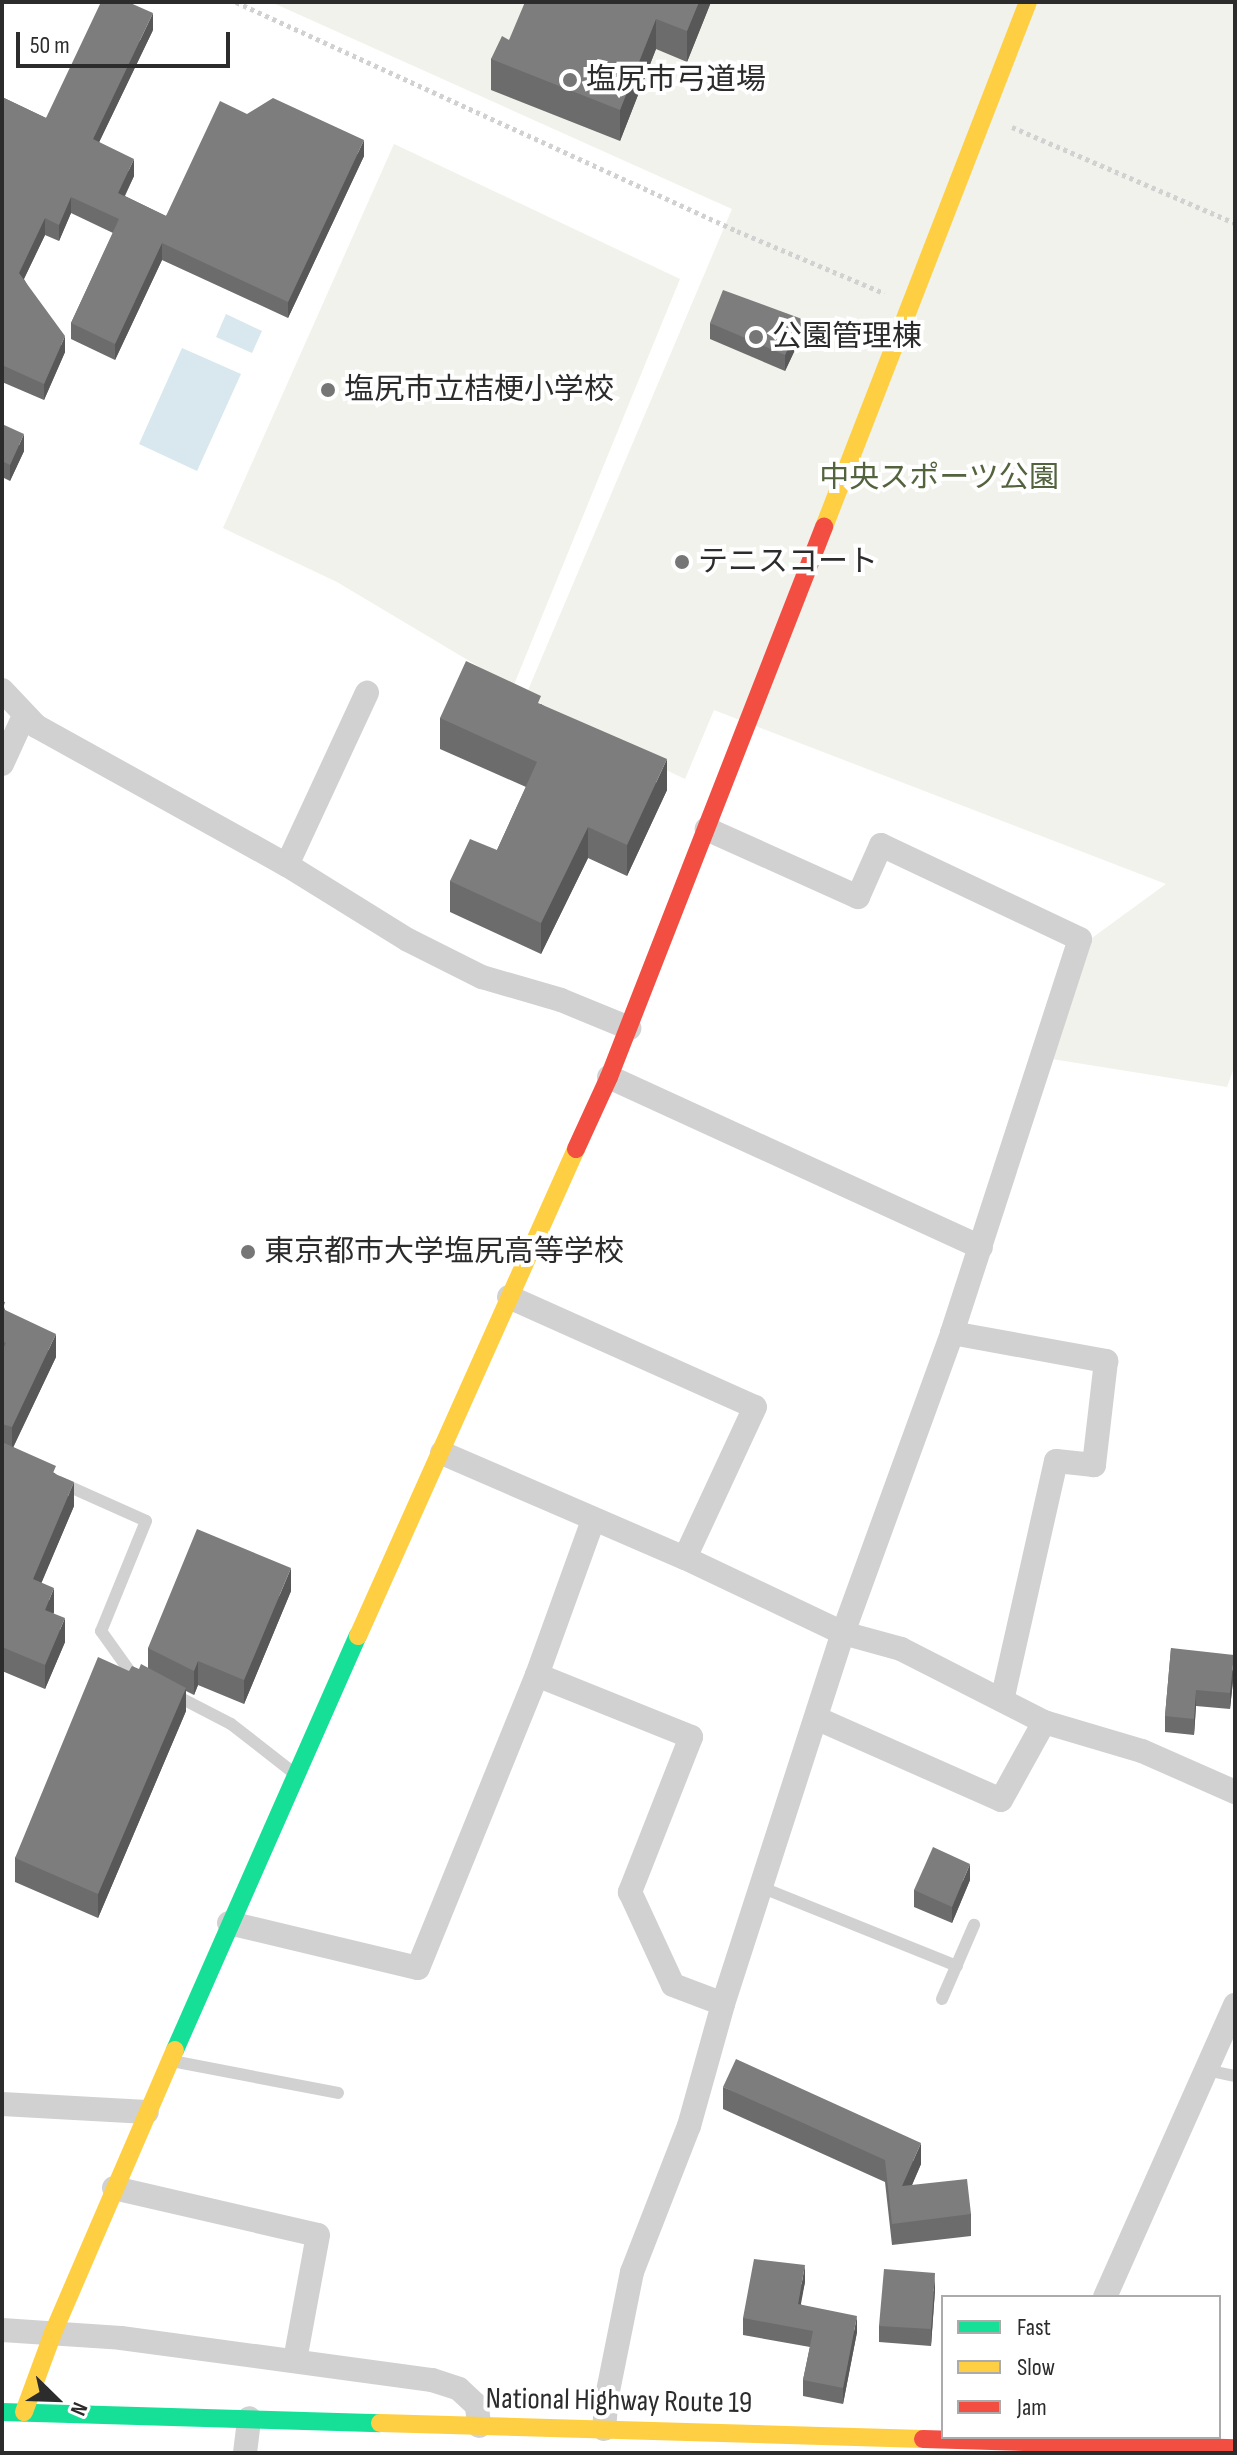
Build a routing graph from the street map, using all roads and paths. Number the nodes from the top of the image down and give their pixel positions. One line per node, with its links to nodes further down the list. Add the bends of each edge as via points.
1 (236, 2): 5 (path)
2 (1028, 2): 10 (main road)
3 (1011, 126): 4 (path)
4 (1235, 223)
5 (884, 294)
6 (2, 690): 8 (street)
7 (367, 693): 11 (street)
8 (24, 716): 9 (street); 11 (street)
9 (2, 764)
10 (707, 829): 12 (main road); 14 (street, via 858,897 881,845 1080,939)
11 (287, 865): 12 (street, via 362,915 482,977 561,1000)
12 (629, 1028): 13 (main road)
13 (609, 1077): 14 (street); 15 (main road)
14 (981, 1247): 16 (street)
15 (509, 1297): 17 (main road); 20 (street, via 755,1407)
16 (952, 1333): 21 (street); 23 (street, via 1106,1361 1094,1465 1056,1461)
17 (442, 1453): 19 (street); 26 (main road)
18 (45, 1476): 26 (lane, via 146,1521 101,1631 131,1673 231,1724)
19 (593, 1520): 20 (street); 22 (street)
20 (685, 1558): 21 (street)
21 (843, 1633): 23 (street, via 901,1649); 24 (street)
22 (537, 1675): 29 (street, via 418,1968); 33 (street, via 691,1737 630,1892 673,1985)
23 (1002, 1700): 25 (street)
24 (816, 1718): 25 (street, via 1001,1800); 28 (street)
25 (1044, 1722): 27 (street, via 1142,1751)
26 (296, 1775): 29 (main road)
27 (1235, 1792)
28 (763, 1888): 31 (lane); 33 (street)
29 (229, 1923): 35 (main road)
30 (974, 1925): 31 (lane)
31 (957, 1966): 32 (lane)
32 (942, 1999)
33 (723, 2004): 50 (street, via 689,2126 632,2272)
34 (1235, 2005): 36 (street)
35 (170, 2060): 38 (lane); 40 (main road)
36 (1206, 2070): 37 (lane); 42 (street)
37 (1235, 2076)
38 (338, 2093)
39 (2, 2104): 40 (street)
40 (147, 2112): 41 (main road)
41 (114, 2188): 44 (main road); 45 (street, via 318,2235)
42 (1106, 2295)
43 (2, 2330): 44 (street)
44 (53, 2333): 45 (street); 47 (main road)
45 (295, 2360): 49 (street, via 432,2380 459,2389 477,2406)
46 (2, 2412): 47 (main road, National Highway Route 19)
47 (24, 2412): 48 (main road, National Highway Route 19)
48 (249, 2418): 49 (main road, National Highway Route 19); 54 (street)
49 (479, 2426): 50 (main road, National Highway Route 19)
50 (604, 2429): 52 (main road, National Highway Route 19)
51 (1062, 2439): 52 (main road, National Highway Route 19); 53 (main road, National Highway Route 19)
52 (862, 2444)
53 (1235, 2448)
54 (245, 2453)

